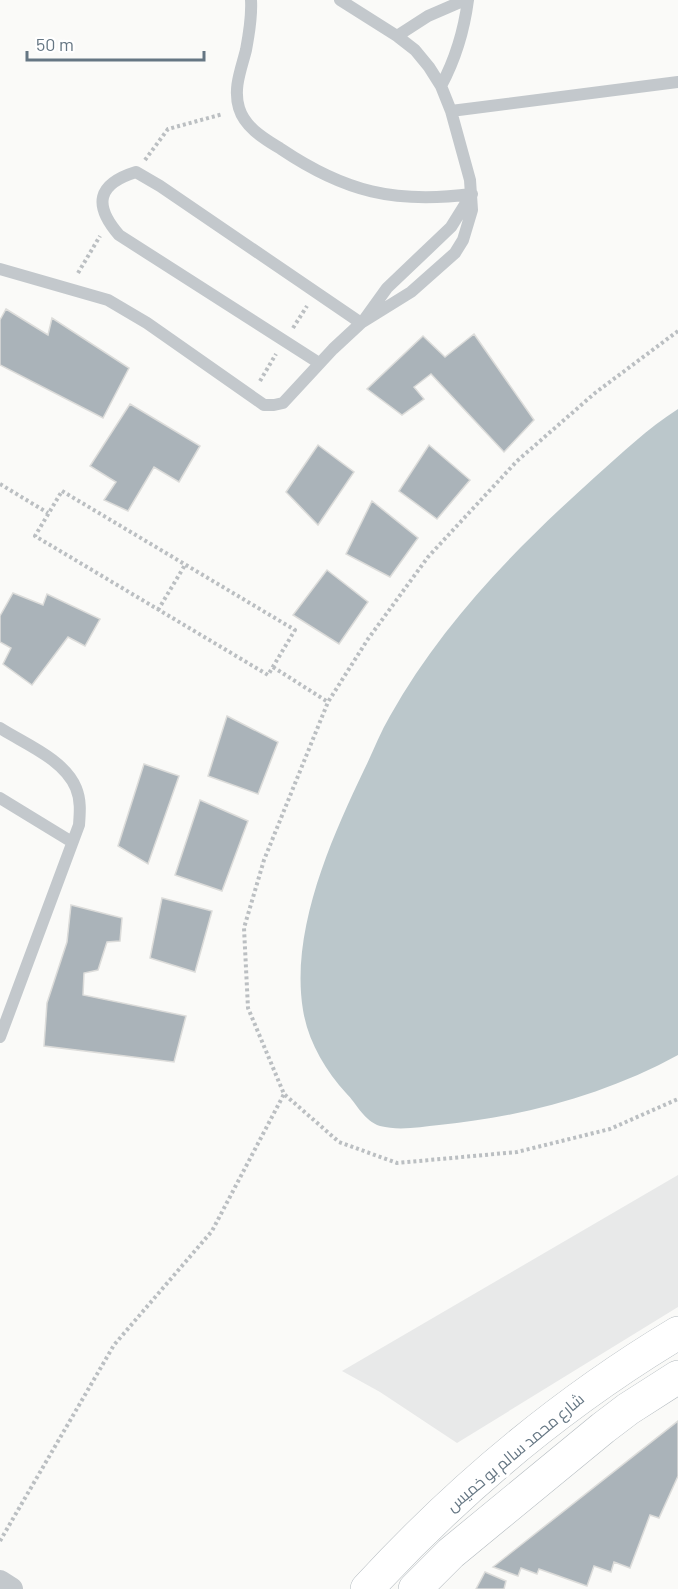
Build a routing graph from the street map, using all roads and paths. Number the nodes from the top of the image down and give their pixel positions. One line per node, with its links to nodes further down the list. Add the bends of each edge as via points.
1 (251, 0): 8 (lane, via 248,38 236,90 240,110 249,126 310,169 361,190 416,198)
2 (340, 0): 4 (lane)
3 (466, 0): 4 (lane, via 428,16); 6 (lane, via 460,44)
4 (397, 36): 6 (lane, via 415,50)
5 (678, 82): 7 (lane)
6 (441, 86): 7 (lane)
7 (451, 111): 8 (lane)
8 (472, 194): 10 (lane, via 451,227 387,288); 10 (lane, via 469,226 455,254 411,292)
9 (0, 269): 12 (lane, via 108,300 264,405 282,403)
10 (361, 323): 12 (lane); 12 (lane, via 136,172 112,183 102,198 101,209 119,235)
11 (678, 331): 18 (path, via 595,393 518,460 428,557)
12 (319, 363)
13 (0, 484): 14 (path)
14 (48, 513): 15 (path, via 62,491); 16 (path, via 35,536)
15 (185, 565): 16 (path); 17 (path, via 295,630)
16 (158, 610): 17 (path, via 268,675)
17 (273, 667): 18 (path)
18 (328, 702): 23 (path, via 264,860 244,928 248,1008)
19 (0, 728): 21 (lane, via 66,772 76,788 80,806 79,825)
20 (0, 798): 21 (lane)
21 (72, 842): 22 (lane)
22 (0, 1037)
23 (284, 1094): 24 (path, via 339,1142 397,1163 517,1152 610,1128); 27 (path, via 213,1231 114,1345)
24 (678, 1099)
25 (678, 1333): 31 (main road, شارع محمد سالم بو خميس, via 603,1380 507,1456 426,1527)
26 (678, 1377): 29 (main road, via 603,1428 451,1553)
27 (0, 1540)
28 (0, 1582): 30 (street)
29 (420, 1586)
30 (11, 1589)
31 (367, 1589)

